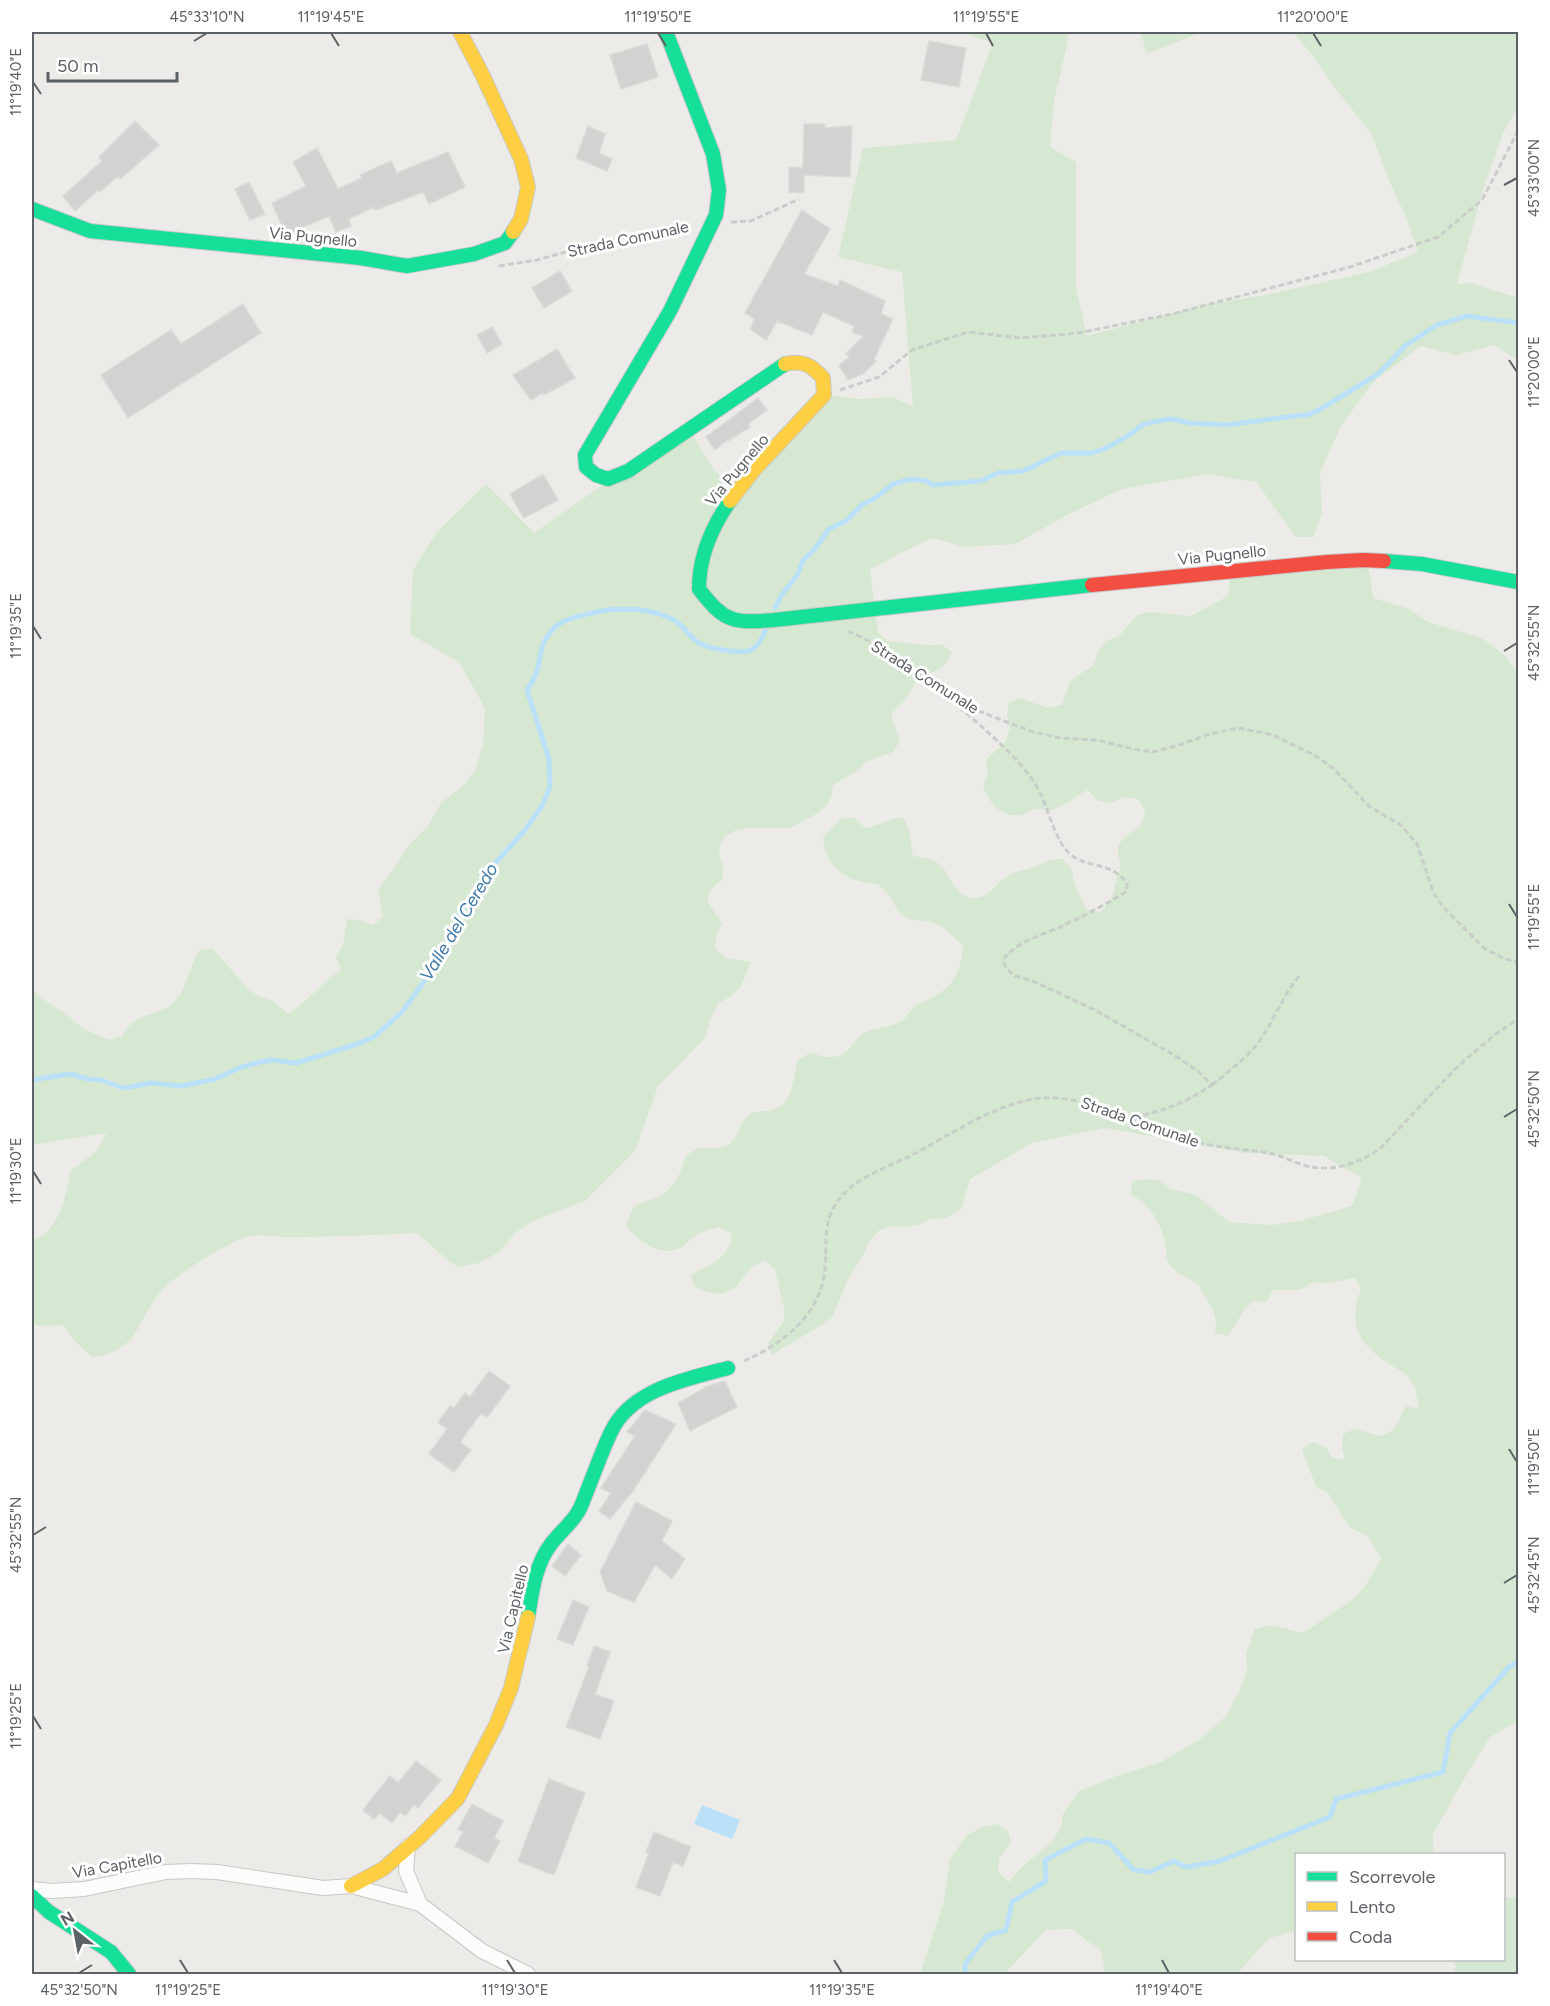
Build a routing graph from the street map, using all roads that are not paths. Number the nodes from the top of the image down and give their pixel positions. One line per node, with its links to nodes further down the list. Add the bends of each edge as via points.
1 (460, 32): 3 (street, Via Pugnello, via 521,159 528,187 521,219 506,243 474,254 407,266 90,231)
2 (666, 32): 4 (street, Via Pugnello, via 713,154 719,190 716,215 670,311 585,455 586,467 608,479 628,471 782,365 809,363 823,378 824,394 714,524 701,559 699,589 716,612 737,622 1363,560 1422,564)
3 (32, 209)
4 (1518, 582)
5 (729, 1368): 6 (street, Via Capitello, via 644,1396 633,1403 612,1429 578,1513 542,1559 511,1688 491,1734 458,1798)
6 (408, 1846): 7 (street, Via Capitello, via 383,1869); 10 (street, Via Capitello, via 405,1871)
7 (351, 1886): 8 (street, Via Capitello, via 323,1888 191,1871 166,1872 84,1889); 10 (street, Via Capitello)
8 (32, 1889)
9 (32, 1896): 11 (street, via 68,1926 108,1949)
10 (420, 1904): 12 (street, Via Capitello, via 482,1951)
11 (129, 1974)
12 (528, 1974)

